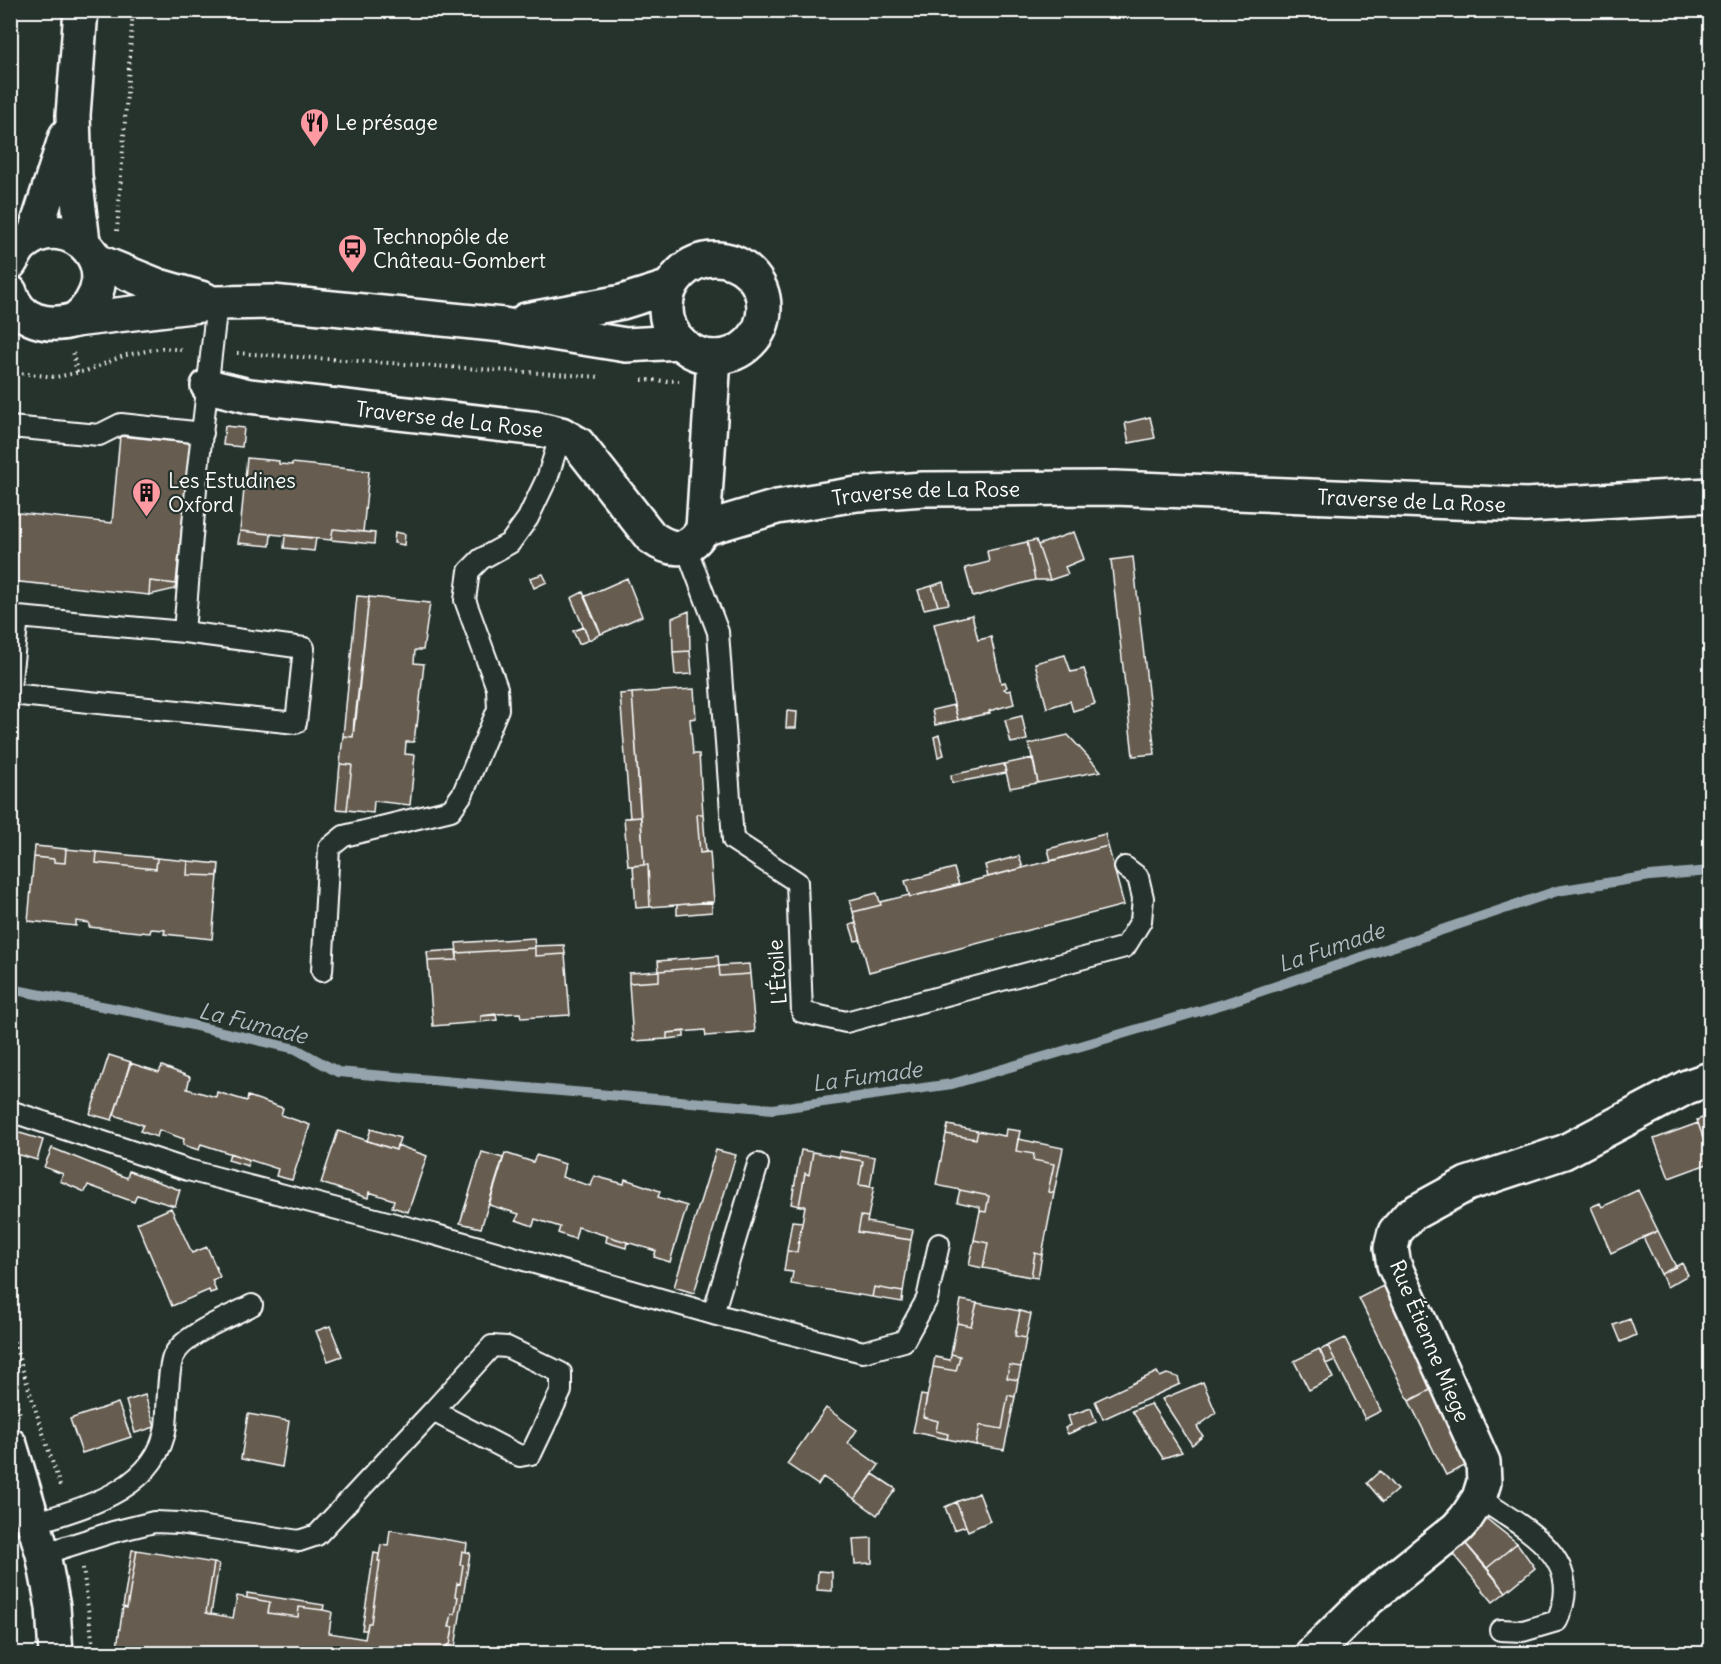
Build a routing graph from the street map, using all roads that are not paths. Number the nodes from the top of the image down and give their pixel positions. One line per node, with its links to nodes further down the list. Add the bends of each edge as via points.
1 (81, 10): 2 (street)
2 (73, 115): 3 (street); 4 (street, via 75,176)
3 (34, 236): 4 (street, via 61,233); 5 (street, via 18,249)
4 (98, 257): 8 (street, via 159,286); 9 (street, via 100,277 96,296)
5 (10, 263)
6 (670, 287): 11 (street, via 622,302); 12 (street, via 666,303 668,321); 12 (street, via 689,266 705,259 732,261 752,275 761,290 762,321 754,337 730,354)
7 (10, 292): 10 (street, via 20,310)
8 (218, 303): 9 (street); 11 (street, via 272,302); 13 (lane)
9 (75, 320): 10 (street)
10 (22, 324)
11 (504, 325): 12 (street, via 626,345)
12 (700, 352): 18 (street)
13 (208, 386): 15 (lane); 16 (street, Traverse de La Rose, via 249,396)
14 (10, 427): 15 (lane, via 99,435 122,424)
15 (203, 433): 19 (lane)
16 (561, 434): 18 (street, Traverse de La Rose, via 578,444 651,537 672,547); 23 (lane, via 548,476 528,518 510,543 481,559 469,571 465,600 497,688 498,709 463,793 451,810 344,836 329,848)
17 (1710, 495): 18 (street, Traverse de La Rose, via 1526,505 1115,488 923,489 856,494 777,507)
18 (694, 538): 22 (lane, L'Étoile, via 718,632 733,840 797,882 802,1012 846,1022 1125,947 1141,921 1143,898 1138,877)
19 (184, 632): 20 (lane, via 18,617); 21 (lane, via 304,648 296,723)
20 (10, 688)
21 (10, 694)
22 (1125, 867)
23 (322, 971)
24 (1710, 1079): 32 (street, Rue Étienne Miege, via 1564,1152 1467,1184 1410,1215 1395,1232 1391,1248 1394,1265 1483,1462 1484,1482)
25 (10, 1111): 29 (lane, via 188,1170 433,1234)
26 (758, 1164): 29 (lane)
27 (939, 1244): 29 (lane, via 927,1299 904,1341 863,1352)
28 (252, 1305): 33 (lane, via 186,1340 173,1358 166,1428 153,1463 116,1494)
29 (713, 1314)
30 (433, 1411): 30 (lane, via 520,1456 531,1455 561,1391 561,1373 507,1347 492,1346); 34 (lane, via 317,1535 299,1541 154,1522)
31 (10, 1445): 33 (street)
32 (1479, 1498): 35 (lane, via 1535,1536 1557,1559 1565,1582 1563,1608 1557,1622 1523,1631); 37 (street, Rue Étienne Miege, via 1457,1528 1366,1601)
33 (34, 1523): 34 (street)
34 (43, 1554): 36 (street, via 53,1607)
35 (1500, 1630)
36 (56, 1653)
37 (1312, 1653)

